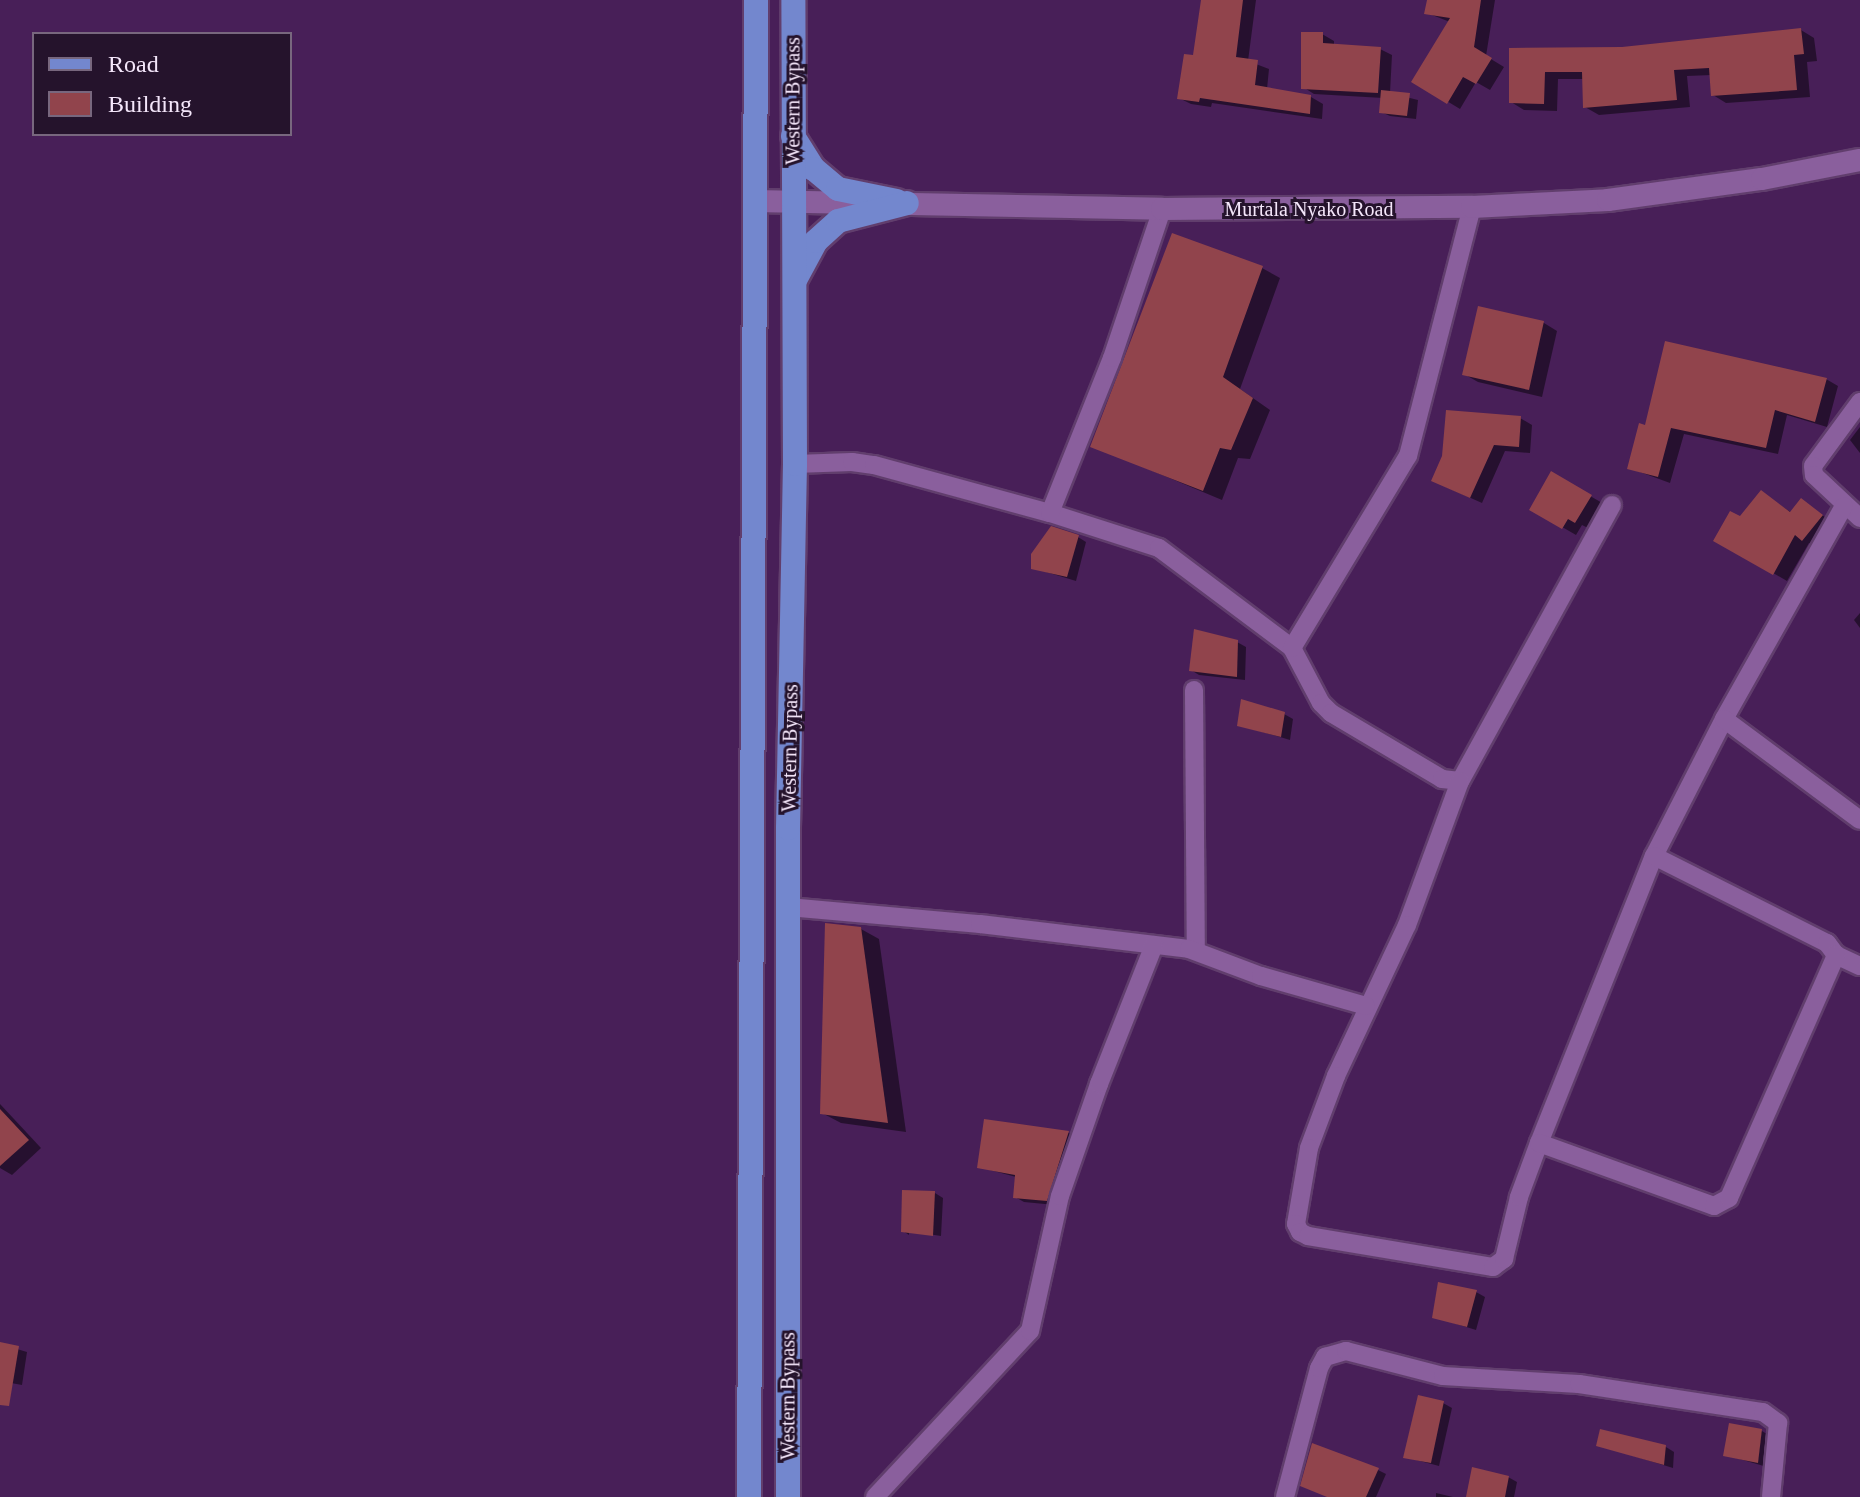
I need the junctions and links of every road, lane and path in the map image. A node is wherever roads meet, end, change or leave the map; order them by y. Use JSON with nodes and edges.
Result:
{"nodes":[{"id":1,"x":756,"y":0,"type":"edge"},
{"id":2,"x":793,"y":0,"type":"edge"},
{"id":3,"x":793,"y":136,"type":"junction"},
{"id":4,"x":1860,"y":160,"type":"edge"},
{"id":5,"x":793,"y":200,"type":"junction"},
{"id":6,"x":754,"y":201,"type":"junction"},
{"id":7,"x":907,"y":203,"type":"junction"},
{"id":8,"x":1472,"y":207,"type":"junction"},
{"id":9,"x":1162,"y":209,"type":"junction"},
{"id":10,"x":794,"y":283,"type":"junction"},
{"id":11,"x":1860,"y":402,"type":"edge"},
{"id":12,"x":795,"y":464,"type":"junction"},
{"id":13,"x":1612,"y":505,"type":"dead end"},
{"id":14,"x":1844,"y":506,"type":"junction"},
{"id":15,"x":1050,"y":513,"type":"junction"},
{"id":16,"x":1860,"y":518,"type":"edge"},
{"id":17,"x":1292,"y":648,"type":"junction"},
{"id":18,"x":1194,"y":690,"type":"dead end"},
{"id":19,"x":1724,"y":719,"type":"junction"},
{"id":20,"x":1460,"y":781,"type":"junction"},
{"id":21,"x":1860,"y":820,"type":"edge"},
{"id":22,"x":1654,"y":856,"type":"junction"},
{"id":23,"x":788,"y":907,"type":"junction"},
{"id":24,"x":1154,"y":945,"type":"junction"},
{"id":25,"x":1196,"y":951,"type":"junction"},
{"id":26,"x":1836,"y":955,"type":"junction"},
{"id":27,"x":1860,"y":966,"type":"edge"},
{"id":28,"x":1366,"y":1006,"type":"junction"},
{"id":29,"x":1539,"y":1143,"type":"junction"},
{"id":30,"x":749,"y":1497,"type":"edge"},
{"id":31,"x":788,"y":1497,"type":"edge"},
{"id":32,"x":875,"y":1497,"type":"edge"},
{"id":33,"x":1285,"y":1497,"type":"edge"},
{"id":34,"x":1771,"y":1497,"type":"edge"}],
"edges":[{"from":1,"to":6,"type":"main road","name":"Western Bypass"},
{"from":2,"to":3,"type":"main road","name":"Western Bypass"},
{"from":3,"to":5,"type":"main road","name":"Western Bypass"},
{"from":3,"to":7,"type":"main road"},
{"from":4,"to":8,"type":"street","name":"Murtala Nyako Road"},
{"from":5,"to":6,"type":"street","name":"Murtala Nyako Road"},
{"from":5,"to":7,"type":"street","name":"Murtala Nyako Road"},
{"from":5,"to":10,"type":"main road","name":"Western Bypass"},
{"from":6,"to":30,"type":"main road","name":"Western Bypass"},
{"from":7,"to":9,"type":"street","name":"Murtala Nyako Road"},
{"from":7,"to":10,"type":"main road"},
{"from":8,"to":9,"type":"street","name":"Murtala Nyako Road"},
{"from":8,"to":17,"type":"street"},
{"from":9,"to":15,"type":"street"},
{"from":10,"to":12,"type":"main road","name":"Western Bypass"},
{"from":11,"to":14,"type":"street"},
{"from":12,"to":15,"type":"street"},
{"from":12,"to":23,"type":"main road","name":"Western Bypass"},
{"from":13,"to":20,"type":"street"},
{"from":14,"to":16,"type":"street"},
{"from":14,"to":19,"type":"street"},
{"from":15,"to":17,"type":"street"},
{"from":17,"to":20,"type":"street"},
{"from":18,"to":25,"type":"street"},
{"from":19,"to":21,"type":"street"},
{"from":19,"to":22,"type":"street"},
{"from":20,"to":28,"type":"street"},
{"from":22,"to":26,"type":"street"},
{"from":22,"to":29,"type":"street"},
{"from":23,"to":24,"type":"street"},
{"from":23,"to":31,"type":"main road","name":"Western Bypass"},
{"from":24,"to":25,"type":"street"},
{"from":24,"to":32,"type":"street"},
{"from":25,"to":28,"type":"street"},
{"from":26,"to":27,"type":"street"},
{"from":26,"to":29,"type":"street"},
{"from":28,"to":29,"type":"street"},
{"from":33,"to":34,"type":"street"}]}
